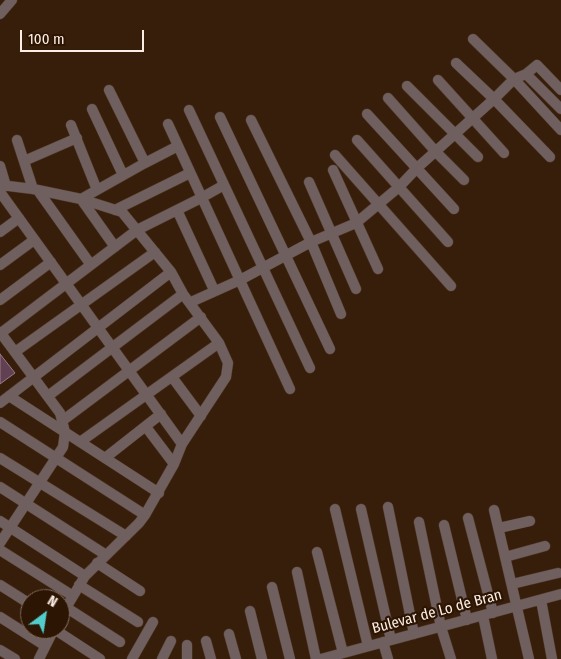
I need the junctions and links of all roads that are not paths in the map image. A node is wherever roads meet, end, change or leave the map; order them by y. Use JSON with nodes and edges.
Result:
{"nodes":[{"id":1,"x":9,"y":1,"type":"edge"},
{"id":2,"x":0,"y":14,"type":"edge"},
{"id":3,"x":473,"y":39,"type":"dead end"},
{"id":4,"x":456,"y":62,"type":"dead end"},
{"id":5,"x":526,"y":74,"type":"junction"},
{"id":6,"x":514,"y":79,"type":"junction"},
{"id":7,"x":438,"y":80,"type":"dead end"},
{"id":8,"x":407,"y":86,"type":"dead end"},
{"id":9,"x":109,"y":90,"type":"dead end"},
{"id":10,"x":561,"y":90,"type":"edge"},
{"id":11,"x":388,"y":98,"type":"dead end"},
{"id":12,"x":494,"y":99,"type":"junction"},
{"id":13,"x":92,"y":109,"type":"dead end"},
{"id":14,"x":561,"y":109,"type":"edge"},
{"id":15,"x":189,"y":110,"type":"dead end"},
{"id":16,"x":367,"y":114,"type":"dead end"},
{"id":17,"x":220,"y":117,"type":"dead end"},
{"id":18,"x":473,"y":118,"type":"junction"},
{"id":19,"x":251,"y":120,"type":"dead end"},
{"id":20,"x":168,"y":124,"type":"dead end"},
{"id":21,"x":71,"y":125,"type":"dead end"},
{"id":22,"x":561,"y":130,"type":"edge"},
{"id":23,"x":454,"y":135,"type":"junction"},
{"id":24,"x":76,"y":138,"type":"junction"},
{"id":25,"x":17,"y":140,"type":"dead end"},
{"id":26,"x":358,"y":140,"type":"dead end"},
{"id":27,"x":178,"y":146,"type":"junction"},
{"id":28,"x":436,"y":152,"type":"junction"},
{"id":29,"x":504,"y":153,"type":"dead end"},
{"id":30,"x":335,"y":155,"type":"dead end"},
{"id":31,"x":478,"y":157,"type":"dead end"},
{"id":32,"x":550,"y":158,"type":"dead end"},
{"id":33,"x":24,"y":161,"type":"junction"},
{"id":34,"x":145,"y":163,"type":"junction"},
{"id":35,"x":0,"y":166,"type":"edge"},
{"id":36,"x":417,"y":168,"type":"junction"},
{"id":37,"x":333,"y":170,"type":"dead end"},
{"id":38,"x":190,"y":173,"type":"junction"},
{"id":39,"x":123,"y":175,"type":"junction"},
{"id":40,"x":464,"y":180,"type":"dead end"},
{"id":41,"x":309,"y":182,"type":"dead end"},
{"id":42,"x":224,"y":185,"type":"junction"},
{"id":43,"x":399,"y":187,"type":"junction"},
{"id":44,"x":36,"y":190,"type":"junction"},
{"id":45,"x":97,"y":190,"type":"junction"},
{"id":46,"x":2,"y":191,"type":"edge"},
{"id":47,"x":201,"y":198,"type":"junction"},
{"id":48,"x":81,"y":199,"type":"junction"},
{"id":49,"x":379,"y":204,"type":"junction"},
{"id":50,"x":454,"y":209,"type":"dead end"},
{"id":51,"x":115,"y":210,"type":"junction"},
{"id":52,"x":177,"y":210,"type":"junction"},
{"id":53,"x":19,"y":218,"type":"junction"},
{"id":54,"x":356,"y":222,"type":"junction"},
{"id":55,"x":138,"y":230,"type":"junction"},
{"id":56,"x":0,"y":232,"type":"edge"},
{"id":57,"x":332,"y":233,"type":"junction"},
{"id":58,"x":34,"y":240,"type":"junction"},
{"id":59,"x":311,"y":242,"type":"junction"},
{"id":60,"x":448,"y":242,"type":"dead end"},
{"id":61,"x":115,"y":247,"type":"junction"},
{"id":62,"x":154,"y":252,"type":"junction"},
{"id":63,"x":286,"y":256,"type":"junction"},
{"id":64,"x":51,"y":262,"type":"junction"},
{"id":65,"x":0,"y":265,"type":"edge"},
{"id":66,"x":91,"y":265,"type":"junction"},
{"id":67,"x":263,"y":267,"type":"junction"},
{"id":68,"x":378,"y":269,"type":"dead end"},
{"id":69,"x":171,"y":272,"type":"junction"},
{"id":70,"x":240,"y":280,"type":"junction"},
{"id":71,"x":66,"y":284,"type":"junction"},
{"id":72,"x":451,"y":286,"type":"dead end"},
{"id":73,"x":214,"y":290,"type":"junction"},
{"id":74,"x":356,"y":290,"type":"dead end"},
{"id":75,"x":184,"y":294,"type":"junction"},
{"id":76,"x":0,"y":300,"type":"edge"},
{"id":77,"x":191,"y":302,"type":"junction"},
{"id":78,"x":81,"y":304,"type":"junction"},
{"id":79,"x":341,"y":314,"type":"dead end"},
{"id":80,"x":201,"y":317,"type":"junction"},
{"id":81,"x":98,"y":328,"type":"junction"},
{"id":82,"x":0,"y":332,"type":"edge"},
{"id":83,"x":220,"y":344,"type":"junction"},
{"id":84,"x":112,"y":347,"type":"junction"},
{"id":85,"x":330,"y":349,"type":"dead end"},
{"id":86,"x":15,"y":352,"type":"junction"},
{"id":87,"x":310,"y":368,"type":"dead end"},
{"id":88,"x":129,"y":370,"type":"junction"},
{"id":89,"x":33,"y":377,"type":"junction"},
{"id":90,"x":172,"y":378,"type":"junction"},
{"id":91,"x":290,"y":389,"type":"dead end"},
{"id":92,"x":147,"y":395,"type":"junction"},
{"id":93,"x":9,"y":396,"type":"junction"},
{"id":94,"x":48,"y":396,"type":"junction"},
{"id":95,"x":0,"y":403,"type":"edge"},
{"id":96,"x":161,"y":414,"type":"junction"},
{"id":97,"x":201,"y":416,"type":"junction"},
{"id":98,"x":62,"y":421,"type":"junction"},
{"id":99,"x":0,"y":422,"type":"edge"},
{"id":100,"x":146,"y":426,"type":"junction"},
{"id":101,"x":65,"y":432,"type":"junction"},
{"id":102,"x":80,"y":442,"type":"junction"},
{"id":103,"x":182,"y":444,"type":"junction"},
{"id":104,"x":0,"y":458,"type":"edge"},
{"id":105,"x":55,"y":458,"type":"junction"},
{"id":106,"x":105,"y":458,"type":"junction"},
{"id":107,"x":174,"y":464,"type":"junction"},
{"id":108,"x":40,"y":482,"type":"junction"},
{"id":109,"x":0,"y":487,"type":"edge"},
{"id":110,"x":158,"y":493,"type":"junction"},
{"id":111,"x":26,"y":503,"type":"junction"},
{"id":112,"x":388,"y":507,"type":"dead end"},
{"id":113,"x":335,"y":509,"type":"dead end"},
{"id":114,"x":361,"y":509,"type":"dead end"},
{"id":115,"x":494,"y":510,"type":"dead end"},
{"id":116,"x":145,"y":515,"type":"junction"},
{"id":117,"x":468,"y":518,"type":"dead end"},
{"id":118,"x":0,"y":521,"type":"edge"},
{"id":119,"x":530,"y":521,"type":"dead end"},
{"id":120,"x":419,"y":522,"type":"dead end"},
{"id":121,"x":444,"y":525,"type":"dead end"},
{"id":122,"x":10,"y":528,"type":"junction"},
{"id":123,"x":499,"y":528,"type":"junction"},
{"id":124,"x":126,"y":536,"type":"junction"},
{"id":125,"x":0,"y":542,"type":"edge"},
{"id":126,"x":545,"y":546,"type":"dead end"},
{"id":127,"x":0,"y":550,"type":"edge"},
{"id":128,"x":317,"y":552,"type":"dead end"},
{"id":129,"x":106,"y":555,"type":"junction"},
{"id":130,"x":505,"y":557,"type":"junction"},
{"id":131,"x":97,"y":563,"type":"junction"},
{"id":132,"x":297,"y":572,"type":"dead end"},
{"id":133,"x":558,"y":573,"type":"dead end"},
{"id":134,"x":85,"y":576,"type":"junction"},
{"id":135,"x":512,"y":584,"type":"junction"},
{"id":136,"x":0,"y":585,"type":"edge"},
{"id":137,"x":79,"y":586,"type":"junction"},
{"id":138,"x":272,"y":587,"type":"dead end"},
{"id":139,"x":140,"y":591,"type":"dead end"},
{"id":140,"x":561,"y":594,"type":"edge"},
{"id":141,"x":73,"y":596,"type":"junction"},
{"id":142,"x":20,"y":598,"type":"edge"},
{"id":143,"x":541,"y":600,"type":"junction"},
{"id":144,"x":70,"y":602,"type":"edge"},
{"id":145,"x":518,"y":606,"type":"junction"},
{"id":146,"x":70,"y":610,"type":"edge"},
{"id":147,"x":250,"y":611,"type":"dead end"},
{"id":148,"x":494,"y":613,"type":"junction"},
{"id":149,"x":483,"y":616,"type":"junction"},
{"id":150,"x":0,"y":617,"type":"edge"},
{"id":151,"x":467,"y":620,"type":"junction"},
{"id":152,"x":138,"y":622,"type":"dead end"},
{"id":153,"x":152,"y":622,"type":"dead end"},
{"id":154,"x":441,"y":627,"type":"junction"},
{"id":155,"x":229,"y":634,"type":"dead end"},
{"id":156,"x":414,"y":634,"type":"junction"},
{"id":157,"x":48,"y":639,"type":"edge"},
{"id":158,"x":69,"y":639,"type":"edge"},
{"id":159,"x":171,"y":641,"type":"dead end"},
{"id":160,"x":387,"y":641,"type":"junction"},
{"id":161,"x":120,"y":642,"type":"dead end"},
{"id":162,"x":206,"y":642,"type":"dead end"},
{"id":163,"x":187,"y":645,"type":"dead end"},
{"id":164,"x":44,"y":646,"type":"junction"},
{"id":165,"x":368,"y":646,"type":"junction"},
{"id":166,"x":0,"y":650,"type":"edge"},
{"id":167,"x":347,"y":655,"type":"edge"},
{"id":168,"x":15,"y":659,"type":"edge"},
{"id":169,"x":38,"y":659,"type":"edge"},
{"id":170,"x":100,"y":659,"type":"edge"},
{"id":171,"x":132,"y":659,"type":"edge"},
{"id":172,"x":162,"y":659,"type":"edge"},
{"id":173,"x":186,"y":659,"type":"edge"},
{"id":174,"x":210,"y":659,"type":"edge"},
{"id":175,"x":236,"y":659,"type":"edge"},
{"id":176,"x":262,"y":659,"type":"edge"},
{"id":177,"x":290,"y":659,"type":"edge"},
{"id":178,"x":316,"y":659,"type":"edge"},
{"id":179,"x":322,"y":659,"type":"edge"},
{"id":180,"x":388,"y":659,"type":"edge"},
{"id":181,"x":450,"y":659,"type":"edge"},
{"id":182,"x":492,"y":659,"type":"edge"},
{"id":183,"x":529,"y":659,"type":"edge"},
{"id":184,"x":552,"y":659,"type":"edge"}],
"edges":[{"from":1,"to":2,"type":"street"},
{"from":3,"to":6,"type":"street"},
{"from":4,"to":12,"type":"street"},
{"from":5,"to":6,"type":"street"},
{"from":5,"to":10,"type":"street"},
{"from":5,"to":14,"type":"street"},
{"from":6,"to":12,"type":"street"},
{"from":6,"to":22,"type":"street"},
{"from":7,"to":18,"type":"street"},
{"from":8,"to":23,"type":"street"},
{"from":9,"to":34,"type":"street"},
{"from":11,"to":28,"type":"street"},
{"from":12,"to":18,"type":"street"},
{"from":12,"to":32,"type":"street"},
{"from":13,"to":39,"type":"street"},
{"from":15,"to":42,"type":"street"},
{"from":16,"to":36,"type":"street"},
{"from":17,"to":63,"type":"street"},
{"from":18,"to":23,"type":"street"},
{"from":18,"to":29,"type":"street"},
{"from":19,"to":59,"type":"street"},
{"from":20,"to":27,"type":"street"},
{"from":21,"to":24,"type":"street"},
{"from":23,"to":28,"type":"street"},
{"from":23,"to":31,"type":"street"},
{"from":24,"to":33,"type":"street"},
{"from":24,"to":45,"type":"street"},
{"from":25,"to":33,"type":"street"},
{"from":26,"to":43,"type":"street"},
{"from":27,"to":34,"type":"street"},
{"from":27,"to":38,"type":"street"},
{"from":28,"to":36,"type":"street"},
{"from":28,"to":40,"type":"street"},
{"from":30,"to":49,"type":"street"},
{"from":33,"to":44,"type":"street"},
{"from":34,"to":39,"type":"street"},
{"from":35,"to":46,"type":"street"},
{"from":36,"to":43,"type":"street"},
{"from":36,"to":50,"type":"street"},
{"from":37,"to":54,"type":"street"},
{"from":38,"to":47,"type":"street"},
{"from":38,"to":51,"type":"street"},
{"from":39,"to":45,"type":"street"},
{"from":41,"to":57,"type":"street"},
{"from":42,"to":47,"type":"street"},
{"from":42,"to":67,"type":"street"},
{"from":43,"to":49,"type":"street"},
{"from":43,"to":60,"type":"street"},
{"from":44,"to":46,"type":"street"},
{"from":44,"to":48,"type":"street"},
{"from":44,"to":66,"type":"street"},
{"from":45,"to":48,"type":"street"},
{"from":46,"to":53,"type":"street"},
{"from":47,"to":52,"type":"street"},
{"from":47,"to":70,"type":"street"},
{"from":48,"to":51,"type":"street"},
{"from":48,"to":61,"type":"street"},
{"from":49,"to":54,"type":"street"},
{"from":49,"to":72,"type":"street"},
{"from":51,"to":55,"type":"street"},
{"from":52,"to":55,"type":"street"},
{"from":52,"to":73,"type":"street"},
{"from":53,"to":56,"type":"street"},
{"from":53,"to":58,"type":"street"},
{"from":54,"to":57,"type":"street"},
{"from":54,"to":68,"type":"street"},
{"from":55,"to":61,"type":"street"},
{"from":55,"to":62,"type":"street"},
{"from":57,"to":59,"type":"street"},
{"from":57,"to":74,"type":"street"},
{"from":58,"to":64,"type":"street"},
{"from":58,"to":65,"type":"street"},
{"from":59,"to":63,"type":"street"},
{"from":59,"to":79,"type":"street"},
{"from":61,"to":66,"type":"street"},
{"from":62,"to":69,"type":"street"},
{"from":62,"to":78,"type":"street"},
{"from":63,"to":67,"type":"street"},
{"from":63,"to":85,"type":"street"},
{"from":64,"to":71,"type":"street"},
{"from":64,"to":76,"type":"street"},
{"from":66,"to":71,"type":"street"},
{"from":67,"to":70,"type":"street"},
{"from":67,"to":87,"type":"street"},
{"from":69,"to":75,"type":"street"},
{"from":69,"to":81,"type":"street"},
{"from":70,"to":73,"type":"street"},
{"from":70,"to":91,"type":"street"},
{"from":71,"to":78,"type":"street"},
{"from":71,"to":82,"type":"street"},
{"from":73,"to":77,"type":"street"},
{"from":75,"to":77,"type":"street"},
{"from":75,"to":84,"type":"street"},
{"from":77,"to":80,"type":"street"},
{"from":78,"to":81,"type":"street"},
{"from":78,"to":86,"type":"street"},
{"from":80,"to":83,"type":"street"},
{"from":80,"to":88,"type":"street"},
{"from":81,"to":84,"type":"street"},
{"from":81,"to":89,"type":"street"},
{"from":82,"to":86,"type":"street"},
{"from":83,"to":90,"type":"street"},
{"from":83,"to":97,"type":"street"},
{"from":84,"to":88,"type":"street"},
{"from":84,"to":94,"type":"street"},
{"from":86,"to":89,"type":"street"},
{"from":88,"to":92,"type":"street"},
{"from":88,"to":98,"type":"street"},
{"from":89,"to":93,"type":"street"},
{"from":89,"to":94,"type":"street"},
{"from":90,"to":92,"type":"street"},
{"from":90,"to":97,"type":"street"},
{"from":92,"to":96,"type":"street"},
{"from":92,"to":102,"type":"street"},
{"from":93,"to":95,"type":"street"},
{"from":93,"to":101,"type":"street"},
{"from":94,"to":98,"type":"street"},
{"from":96,"to":100,"type":"street"},
{"from":96,"to":103,"type":"street"},
{"from":97,"to":103,"type":"street"},
{"from":98,"to":101,"type":"street"},
{"from":99,"to":105,"type":"street"},
{"from":100,"to":106,"type":"street"},
{"from":100,"to":107,"type":"street"},
{"from":101,"to":102,"type":"street"},
{"from":101,"to":105,"type":"street"},
{"from":102,"to":106,"type":"street"},
{"from":103,"to":107,"type":"street"},
{"from":104,"to":108,"type":"street"},
{"from":105,"to":108,"type":"street"},
{"from":105,"to":116,"type":"street"},
{"from":106,"to":110,"type":"street"},
{"from":107,"to":110,"type":"street"},
{"from":108,"to":111,"type":"street"},
{"from":108,"to":124,"type":"street"},
{"from":109,"to":111,"type":"street"},
{"from":110,"to":116,"type":"street"},
{"from":111,"to":122,"type":"street"},
{"from":111,"to":129,"type":"street"},
{"from":112,"to":156,"type":"street"},
{"from":113,"to":165,"type":"street"},
{"from":114,"to":160,"type":"street"},
{"from":115,"to":123,"type":"street"},
{"from":116,"to":124,"type":"street"},
{"from":117,"to":148,"type":"street"},
{"from":118,"to":122,"type":"street"},
{"from":119,"to":123,"type":"street"},
{"from":120,"to":154,"type":"street"},
{"from":121,"to":151,"type":"street"},
{"from":122,"to":125,"type":"street"},
{"from":122,"to":134,"type":"street"},
{"from":123,"to":130,"type":"street"},
{"from":124,"to":129,"type":"street"},
{"from":126,"to":130,"type":"street"},
{"from":127,"to":141,"type":"street"},
{"from":128,"to":167,"type":"street"},
{"from":129,"to":131,"type":"street"},
{"from":130,"to":135,"type":"street"},
{"from":131,"to":134,"type":"street"},
{"from":131,"to":139,"type":"street"},
{"from":132,"to":178,"type":"street"},
{"from":133,"to":135,"type":"street"},
{"from":134,"to":137,"type":"street"},
{"from":135,"to":145,"type":"street"},
{"from":136,"to":142,"type":"street"},
{"from":137,"to":141,"type":"street"},
{"from":137,"to":152,"type":"street"},
{"from":138,"to":177,"type":"street"},
{"from":140,"to":143,"type":"street","name":"Bulevar de Lo de Bran"},
{"from":141,"to":144,"type":"street"},
{"from":143,"to":145,"type":"street","name":"Bulevar de Lo de Bran"},
{"from":143,"to":184,"type":"street"},
{"from":145,"to":148,"type":"street","name":"Bulevar de Lo de Bran"},
{"from":145,"to":183,"type":"street"},
{"from":146,"to":161,"type":"street"},
{"from":147,"to":176,"type":"street"},
{"from":148,"to":149,"type":"street","name":"Bulevar de Lo de Bran"},
{"from":149,"to":151,"type":"street","name":"Bulevar de Lo de Bran"},
{"from":149,"to":182,"type":"street"},
{"from":150,"to":164,"type":"street"},
{"from":151,"to":154,"type":"street","name":"Bulevar de Lo de Bran"},
{"from":153,"to":171,"type":"street"},
{"from":154,"to":156,"type":"street","name":"Bulevar de Lo de Bran"},
{"from":154,"to":181,"type":"street"},
{"from":155,"to":175,"type":"street"},
{"from":156,"to":160,"type":"street","name":"Bulevar de Lo de Bran"},
{"from":157,"to":164,"type":"street"},
{"from":158,"to":170,"type":"street"},
{"from":159,"to":172,"type":"street"},
{"from":160,"to":165,"type":"street","name":"Bulevar de Lo de Bran"},
{"from":160,"to":180,"type":"street"},
{"from":162,"to":174,"type":"street"},
{"from":163,"to":173,"type":"street"},
{"from":164,"to":169,"type":"street"},
{"from":165,"to":167,"type":"street","name":"Bulevar de Lo de Bran"},
{"from":166,"to":168,"type":"street"},
{"from":167,"to":179,"type":"street","name":"Bulevar de Lo de Bran"}]}
